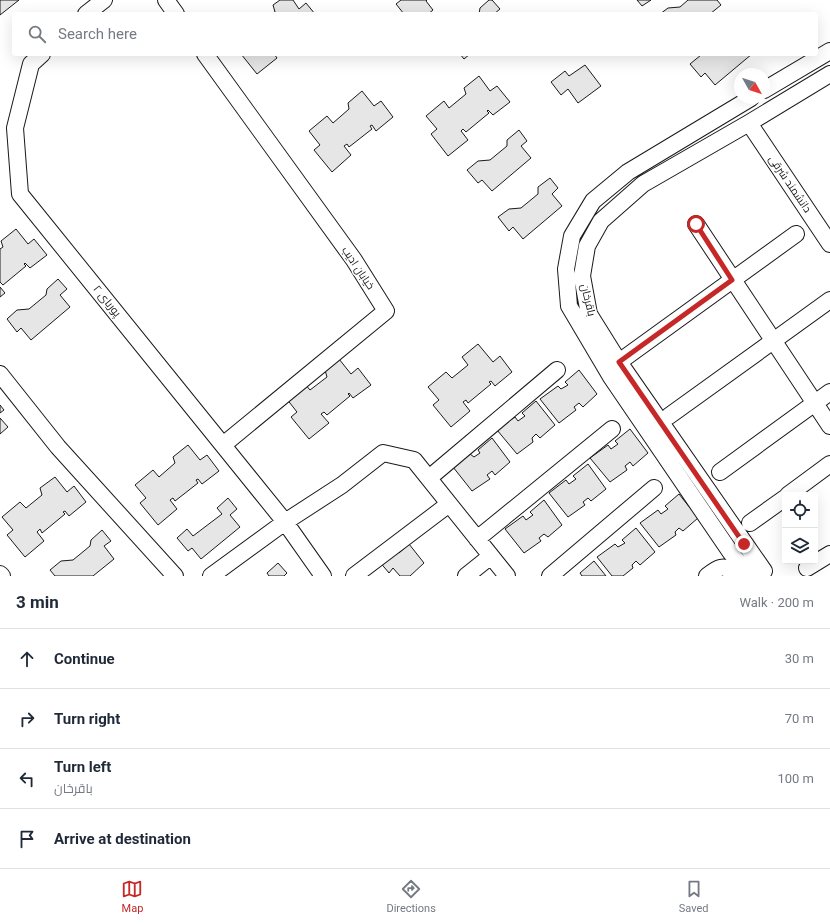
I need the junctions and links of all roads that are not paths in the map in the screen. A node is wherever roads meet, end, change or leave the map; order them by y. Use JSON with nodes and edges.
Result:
{"nodes":[{"id":1,"x":104,"y":0,"type":"edge"},
{"id":2,"x":166,"y":0,"type":"edge"},
{"id":3,"x":89,"y":12,"type":"edge"},
{"id":4,"x":175,"y":12,"type":"edge"},
{"id":5,"x":830,"y":51,"type":"edge"},
{"id":6,"x":40,"y":56,"type":"edge"},
{"id":7,"x":206,"y":56,"type":"edge"},
{"id":8,"x":830,"y":74,"type":"edge"},
{"id":9,"x":770,"y":86,"type":"edge"},
{"id":10,"x":741,"y":104,"type":"edge"},
{"id":11,"x":750,"y":123,"type":"junction"},
{"id":12,"x":696,"y":224,"type":"dead end"},
{"id":13,"x":796,"y":234,"type":"dead end"},
{"id":14,"x":830,"y":244,"type":"edge"},
{"id":15,"x":732,"y":280,"type":"junction"},
{"id":16,"x":830,"y":300,"type":"edge"},
{"id":17,"x":774,"y":340,"type":"junction"},
{"id":18,"x":619,"y":362,"type":"junction"},
{"id":19,"x":557,"y":370,"type":"dead end"},
{"id":20,"x":0,"y":374,"type":"edge"},
{"id":21,"x":830,"y":392,"type":"edge"},
{"id":22,"x":815,"y":403,"type":"junction"},
{"id":23,"x":669,"y":416,"type":"dead end"},
{"id":24,"x":830,"y":426,"type":"edge"},
{"id":25,"x":612,"y":429,"type":"dead end"},
{"id":26,"x":223,"y":444,"type":"junction"},
{"id":27,"x":830,"y":464,"type":"edge"},
{"id":28,"x":720,"y":472,"type":"dead end"},
{"id":29,"x":429,"y":478,"type":"junction"},
{"id":30,"x":654,"y":488,"type":"dead end"},
{"id":31,"x":792,"y":492,"type":"edge"},
{"id":32,"x":782,"y":500,"type":"edge"},
{"id":33,"x":449,"y":504,"type":"junction"},
{"id":34,"x":286,"y":522,"type":"junction"},
{"id":35,"x":750,"y":523,"type":"dead end"},
{"id":36,"x":477,"y":539,"type":"junction"},
{"id":37,"x":830,"y":554,"type":"edge"},
{"id":38,"x":491,"y":556,"type":"junction"},
{"id":39,"x":807,"y":568,"type":"dead end"},
{"id":40,"x":174,"y":576,"type":"edge"},
{"id":41,"x":211,"y":576,"type":"edge"},
{"id":42,"x":323,"y":576,"type":"edge"},
{"id":43,"x":354,"y":576,"type":"edge"},
{"id":44,"x":466,"y":576,"type":"edge"},
{"id":45,"x":507,"y":576,"type":"edge"},
{"id":46,"x":550,"y":576,"type":"edge"},
{"id":47,"x":707,"y":576,"type":"edge"},
{"id":48,"x":733,"y":576,"type":"edge"},
{"id":49,"x":750,"y":576,"type":"edge"},
{"id":50,"x":757,"y":576,"type":"edge"}],
"edges":[{"from":1,"to":3,"type":"street"},
{"from":2,"to":4,"type":"street"},
{"from":5,"to":9,"type":"street"},
{"from":6,"to":26,"type":"street","name":"پوریای ۲"},
{"from":7,"to":26,"type":"street","name":"خیابان ادیب"},
{"from":8,"to":11,"type":"street","name":"باقرخان"},
{"from":10,"to":49,"type":"street","name":"باقرخان"},
{"from":11,"to":14,"type":"street","name":"دانشمند شرقی"},
{"from":11,"to":18,"type":"street","name":"باقرخان"},
{"from":12,"to":15,"type":"street"},
{"from":13,"to":15,"type":"street"},
{"from":15,"to":17,"type":"street"},
{"from":15,"to":18,"type":"street"},
{"from":16,"to":17,"type":"street"},
{"from":17,"to":22,"type":"street"},
{"from":17,"to":23,"type":"street"},
{"from":18,"to":50,"type":"street","name":"باقرخان"},
{"from":19,"to":29,"type":"street"},
{"from":20,"to":40,"type":"street"},
{"from":21,"to":22,"type":"street"},
{"from":22,"to":24,"type":"street"},
{"from":22,"to":28,"type":"street"},
{"from":25,"to":36,"type":"street"},
{"from":26,"to":34,"type":"street","name":"پوریای ۲"},
{"from":27,"to":31,"type":"street"},
{"from":29,"to":33,"type":"street"},
{"from":29,"to":34,"type":"street"},
{"from":30,"to":46,"type":"street"},
{"from":32,"to":35,"type":"street"},
{"from":33,"to":36,"type":"street"},
{"from":33,"to":43,"type":"street"},
{"from":34,"to":41,"type":"street"},
{"from":34,"to":42,"type":"street","name":"پوریای ۲"},
{"from":36,"to":38,"type":"street"},
{"from":37,"to":39,"type":"street"},
{"from":38,"to":44,"type":"street"},
{"from":38,"to":45,"type":"street"},
{"from":47,"to":48,"type":"street"}]}
